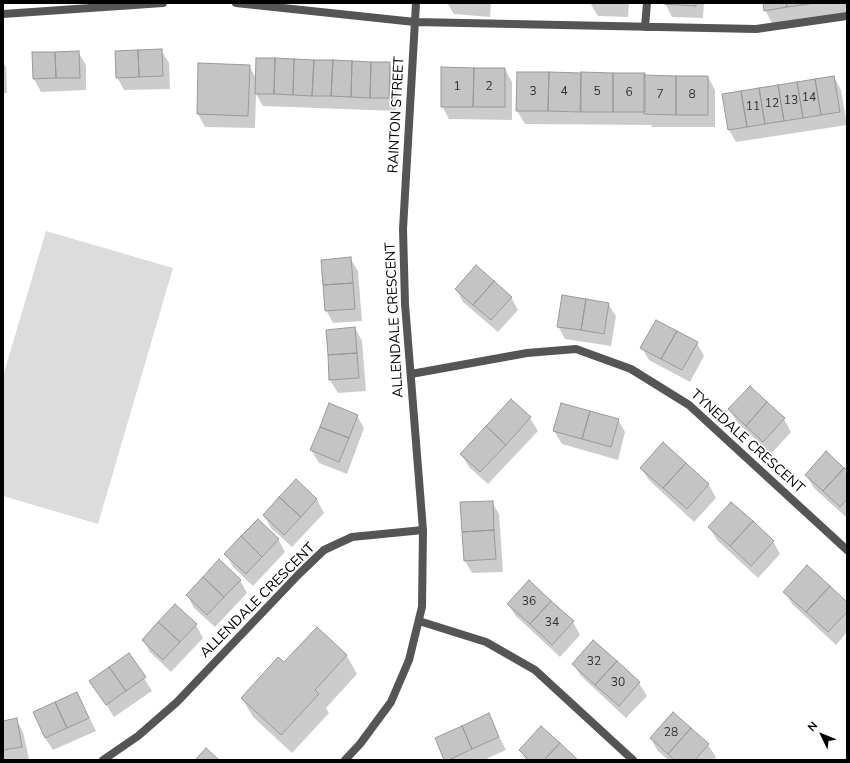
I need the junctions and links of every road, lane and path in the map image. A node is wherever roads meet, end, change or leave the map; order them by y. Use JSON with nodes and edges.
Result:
{"nodes":[{"id":1,"x":163,"y":3,"type":"edge"},
{"id":2,"x":236,"y":3,"type":"edge"},
{"id":3,"x":416,"y":3,"type":"edge"},
{"id":4,"x":647,"y":3,"type":"edge"},
{"id":5,"x":60,"y":7,"type":"edge"},
{"id":6,"x":3,"y":14,"type":"edge"},
{"id":7,"x":847,"y":16,"type":"edge"},
{"id":8,"x":415,"y":22,"type":"junction"},
{"id":9,"x":645,"y":27,"type":"junction"},
{"id":10,"x":404,"y":229,"type":"joint"},
{"id":11,"x":411,"y":374,"type":"junction"},
{"id":12,"x":423,"y":530,"type":"junction"},
{"id":13,"x":847,"y":550,"type":"edge"},
{"id":14,"x":419,"y":622,"type":"junction"},
{"id":15,"x":103,"y":760,"type":"edge"},
{"id":16,"x":346,"y":760,"type":"edge"},
{"id":17,"x":633,"y":760,"type":"edge"}],
"edges":[{"from":1,"to":5,"type":"street"},
{"from":2,"to":8,"type":"street"},
{"from":3,"to":8,"type":"street","name":"RAINTON STREET"},
{"from":4,"to":9,"type":"street"},
{"from":5,"to":6,"type":"street"},
{"from":7,"to":9,"type":"street"},
{"from":8,"to":9,"type":"street"},
{"from":8,"to":10,"type":"street","name":"RAINTON STREET"},
{"from":10,"to":11,"type":"street","name":"ALLENDALE CRESCENT"},
{"from":11,"to":12,"type":"street","name":"ALLENDALE CRESCENT"},
{"from":11,"to":13,"type":"street","name":"TYNEDALE CRESCENT"},
{"from":12,"to":14,"type":"street"},
{"from":12,"to":15,"type":"street","name":"ALLENDALE CRESCENT"},
{"from":14,"to":16,"type":"street"},
{"from":14,"to":17,"type":"street"}]}
